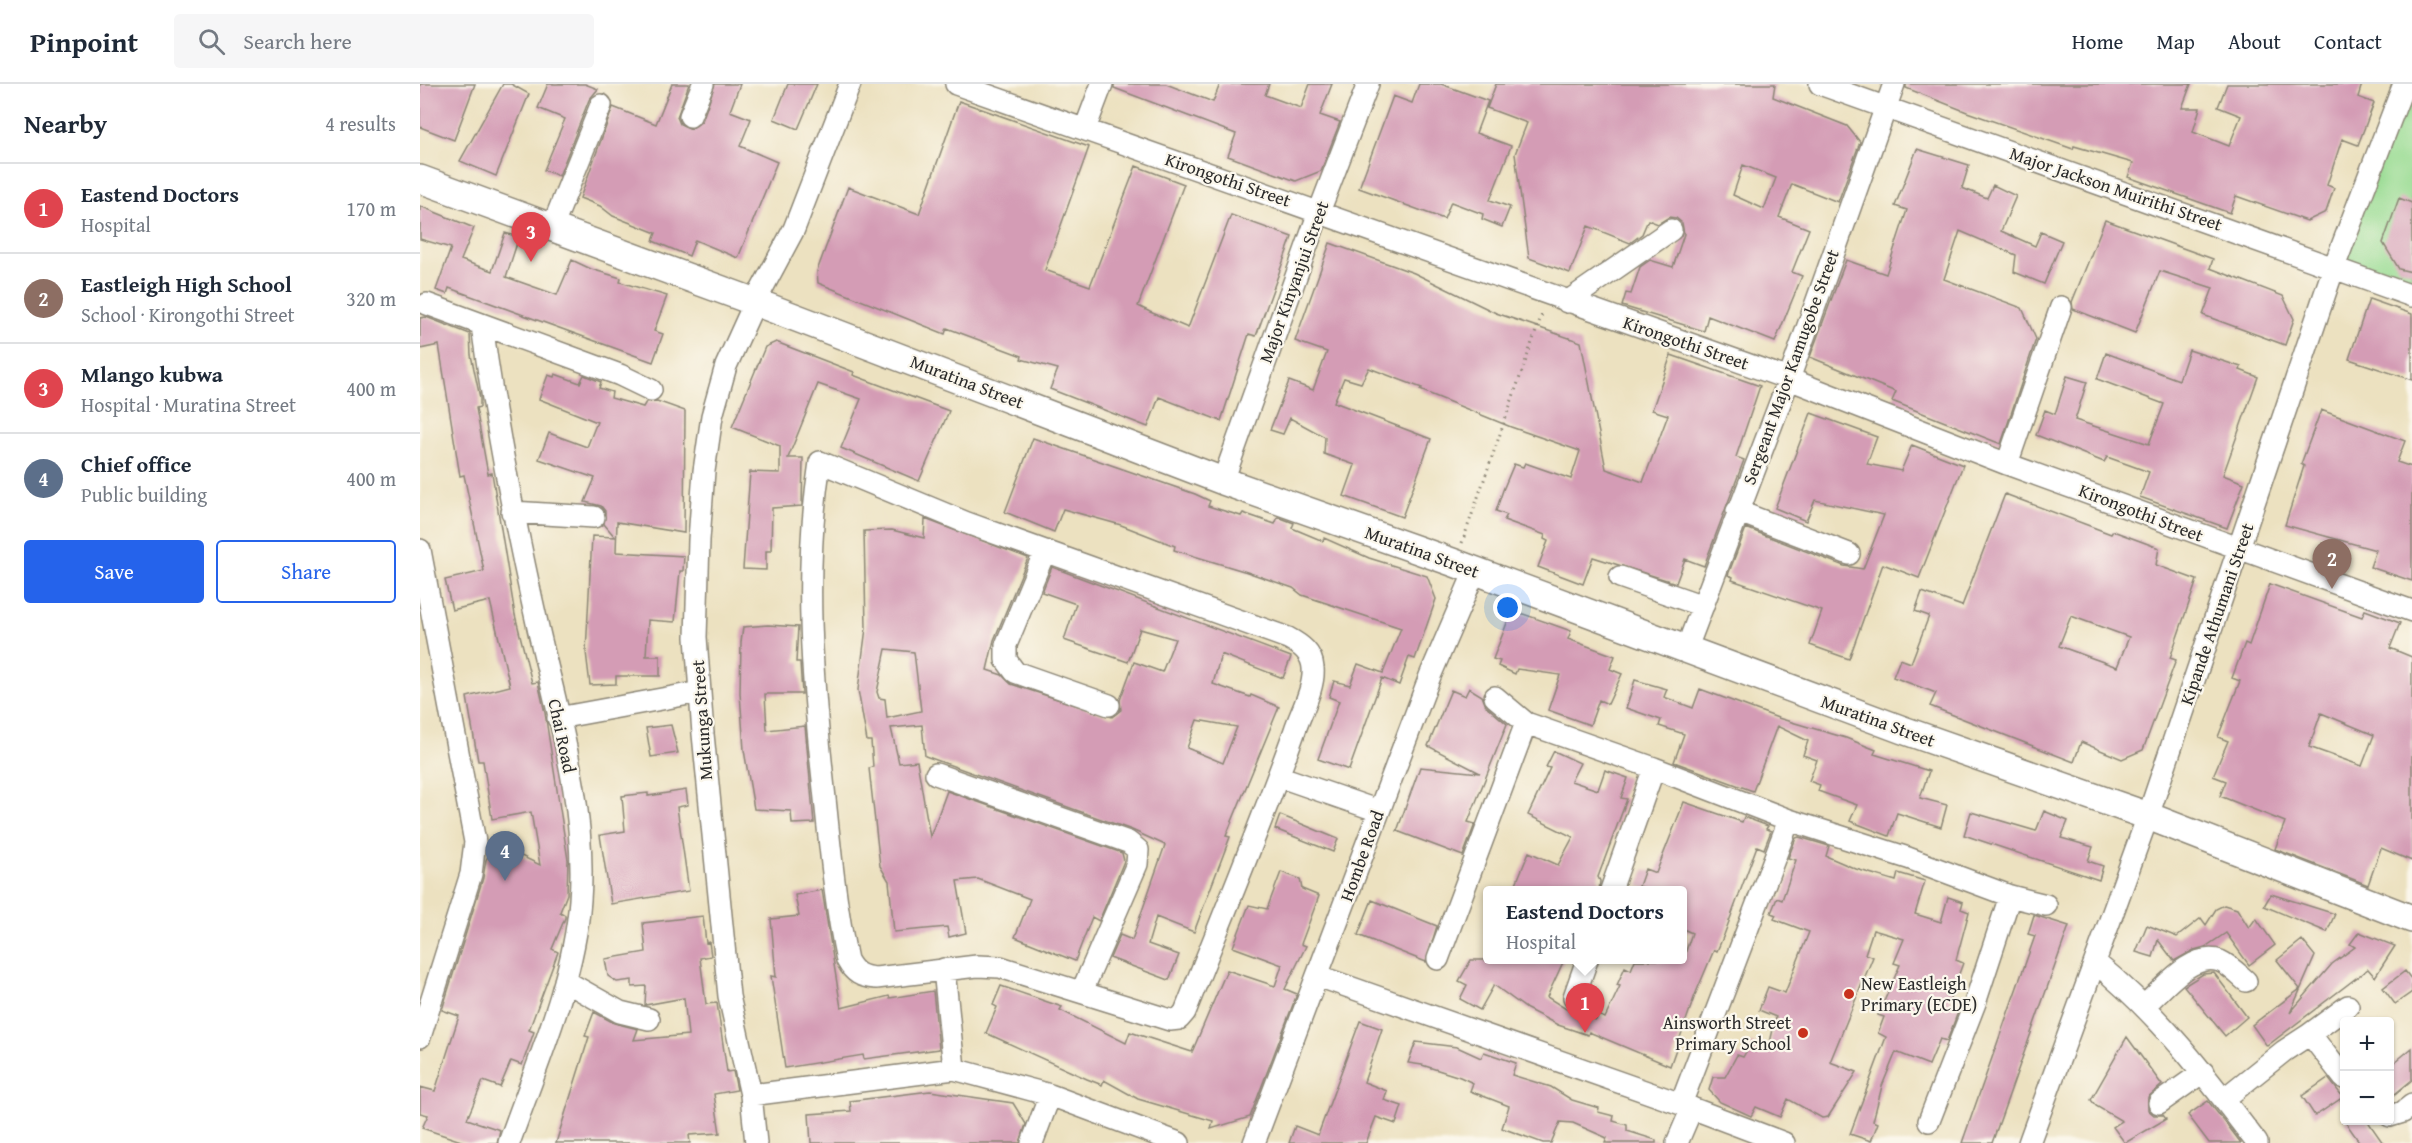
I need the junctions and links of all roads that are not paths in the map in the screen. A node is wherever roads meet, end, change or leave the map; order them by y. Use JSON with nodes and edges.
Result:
{"nodes":[{"id":1,"x":703,"y":84,"type":"edge"},
{"id":2,"x":850,"y":84,"type":"edge"},
{"id":3,"x":956,"y":84,"type":"edge"},
{"id":4,"x":1102,"y":84,"type":"edge"},
{"id":5,"x":1368,"y":84,"type":"edge"},
{"id":6,"x":1820,"y":84,"type":"edge"},
{"id":7,"x":1894,"y":84,"type":"edge"},
{"id":8,"x":2404,"y":84,"type":"edge"},
{"id":9,"x":1862,"y":92,"type":"edge"},
{"id":10,"x":602,"y":105,"type":"dead end"},
{"id":11,"x":1885,"y":108,"type":"junction"},
{"id":12,"x":690,"y":116,"type":"dead end"},
{"id":13,"x":1085,"y":129,"type":"junction"},
{"id":14,"x":424,"y":182,"type":"edge"},
{"id":15,"x":1319,"y":212,"type":"junction"},
{"id":16,"x":552,"y":228,"type":"junction"},
{"id":17,"x":1671,"y":230,"type":"dead end"},
{"id":18,"x":2334,"y":267,"type":"junction"},
{"id":19,"x":2412,"y":296,"type":"edge"},
{"id":20,"x":1558,"y":299,"type":"junction"},
{"id":21,"x":754,"y":302,"type":"junction"},
{"id":22,"x":427,"y":304,"type":"dead end"},
{"id":23,"x":2061,"y":307,"type":"dead end"},
{"id":24,"x":482,"y":325,"type":"junction"},
{"id":25,"x":1789,"y":379,"type":"junction"},
{"id":26,"x":651,"y":390,"type":"dead end"},
{"id":27,"x":2007,"y":464,"type":"junction"},
{"id":28,"x":1223,"y":481,"type":"junction"},
{"id":29,"x":512,"y":512,"type":"junction"},
{"id":30,"x":1737,"y":512,"type":"junction"},
{"id":31,"x":594,"y":518,"type":"dead end"},
{"id":32,"x":420,"y":550,"type":"edge"},
{"id":33,"x":1045,"y":550,"type":"junction"},
{"id":34,"x":2240,"y":550,"type":"junction"},
{"id":35,"x":1849,"y":554,"type":"dead end"},
{"id":36,"x":1463,"y":567,"type":"junction"},
{"id":37,"x":1620,"y":578,"type":"dead end"},
{"id":38,"x":1703,"y":606,"type":"junction"},
{"id":39,"x":2412,"y":611,"type":"edge"},
{"id":40,"x":1686,"y":650,"type":"junction"},
{"id":41,"x":700,"y":692,"type":"junction"},
{"id":42,"x":1495,"y":697,"type":"dead end"},
{"id":43,"x":1109,"y":705,"type":"dead end"},
{"id":44,"x":558,"y":718,"type":"junction"},
{"id":45,"x":1526,"y":723,"type":"junction"},
{"id":46,"x":1654,"y":768,"type":"junction"},
{"id":47,"x":936,"y":774,"type":"dead end"},
{"id":48,"x":1278,"y":776,"type":"junction"},
{"id":49,"x":1379,"y":811,"type":"junction"},
{"id":50,"x":2148,"y":816,"type":"junction"},
{"id":51,"x":1789,"y":820,"type":"junction"},
{"id":52,"x":1613,"y":886,"type":"edge"},
{"id":53,"x":2010,"y":896,"type":"junction"},
{"id":54,"x":2046,"y":904,"type":"dead end"},
{"id":55,"x":2412,"y":919,"type":"edge"},
{"id":56,"x":1438,"y":959,"type":"dead end"},
{"id":57,"x":2096,"y":963,"type":"junction"},
{"id":58,"x":1586,"y":964,"type":"edge"},
{"id":59,"x":944,"y":969,"type":"junction"},
{"id":60,"x":1318,"y":976,"type":"junction"},
{"id":61,"x":565,"y":981,"type":"junction"},
{"id":62,"x":2246,"y":981,"type":"dead end"},
{"id":63,"x":1082,"y":991,"type":"junction"},
{"id":64,"x":1574,"y":997,"type":"dead end"},
{"id":65,"x":2145,"y":1005,"type":"junction"},
{"id":66,"x":2348,"y":1006,"type":"dead end"},
{"id":67,"x":649,"y":1019,"type":"dead end"},
{"id":68,"x":2310,"y":1034,"type":"junction"},
{"id":69,"x":420,"y":1037,"type":"edge"},
{"id":70,"x":954,"y":1070,"type":"junction"},
{"id":71,"x":2203,"y":1072,"type":"junction"},
{"id":72,"x":2340,"y":1073,"type":"edge"},
{"id":73,"x":751,"y":1095,"type":"junction"},
{"id":74,"x":1050,"y":1095,"type":"junction"},
{"id":75,"x":2224,"y":1099,"type":"junction"},
{"id":76,"x":2159,"y":1103,"type":"dead end"},
{"id":77,"x":2412,"y":1105,"type":"edge"},
{"id":78,"x":1687,"y":1106,"type":"junction"},
{"id":79,"x":2394,"y":1115,"type":"edge"},
{"id":80,"x":1929,"y":1121,"type":"dead end"},
{"id":81,"x":510,"y":1143,"type":"edge"},
{"id":82,"x":756,"y":1143,"type":"edge"},
{"id":83,"x":1032,"y":1143,"type":"edge"},
{"id":84,"x":1179,"y":1143,"type":"edge"},
{"id":85,"x":1254,"y":1143,"type":"edge"},
{"id":86,"x":1677,"y":1143,"type":"edge"},
{"id":87,"x":1784,"y":1143,"type":"edge"},
{"id":88,"x":2029,"y":1143,"type":"edge"},
{"id":89,"x":2257,"y":1143,"type":"edge"}],
"edges":[{"from":1,"to":12,"type":"street"},
{"from":2,"to":21,"type":"street","name":"Mukunga Street"},
{"from":3,"to":13,"type":"street","name":"Kirongothi Street"},
{"from":4,"to":13,"type":"street"},
{"from":5,"to":15,"type":"street","name":"Major Kinyanjui Street"},
{"from":6,"to":9,"type":"street","name":"Major Jackson Muirithi Street"},
{"from":7,"to":11,"type":"street","name":"Sergeant Major Kamugobe Street"},
{"from":8,"to":18,"type":"street","name":"Kipande Athumani Street"},
{"from":9,"to":11,"type":"street","name":"Major Jackson Muirithi Street"},
{"from":10,"to":16,"type":"street"},
{"from":11,"to":18,"type":"street","name":"Major Jackson Muirithi Street"},
{"from":11,"to":25,"type":"street","name":"Sergeant Major Kamugobe Street"},
{"from":13,"to":15,"type":"street","name":"Kirongothi Street"},
{"from":14,"to":16,"type":"main road","name":"Muratina Street"},
{"from":15,"to":20,"type":"street","name":"Kirongothi Street"},
{"from":15,"to":28,"type":"street","name":"Major Kinyanjui Street"},
{"from":16,"to":21,"type":"main road","name":"Muratina Street"},
{"from":17,"to":20,"type":"street"},
{"from":18,"to":19,"type":"street","name":"Major Jackson Muirithi Street"},
{"from":18,"to":34,"type":"street","name":"Kipande Athumani Street"},
{"from":20,"to":25,"type":"street","name":"Kirongothi Street"},
{"from":21,"to":28,"type":"main road","name":"Muratina Street"},
{"from":21,"to":41,"type":"street","name":"Mukunga Street"},
{"from":22,"to":24,"type":"street"},
{"from":23,"to":27,"type":"street"},
{"from":24,"to":26,"type":"street"},
{"from":24,"to":29,"type":"street","name":"Chai Road"},
{"from":25,"to":27,"type":"street","name":"Kirongothi Street"},
{"from":25,"to":30,"type":"street","name":"Sergeant Major Kamugobe Street"},
{"from":27,"to":34,"type":"street","name":"Kirongothi Street"},
{"from":28,"to":36,"type":"main road","name":"Muratina Street"},
{"from":29,"to":31,"type":"street"},
{"from":29,"to":44,"type":"street","name":"Chai Road"},
{"from":30,"to":35,"type":"street"},
{"from":30,"to":38,"type":"street","name":"Sergeant Major Kamugobe Street"},
{"from":32,"to":69,"type":"street"},
{"from":33,"to":43,"type":"street"},
{"from":33,"to":48,"type":"street"},
{"from":33,"to":59,"type":"street"},
{"from":34,"to":39,"type":"street","name":"Kirongothi Street"},
{"from":34,"to":50,"type":"street","name":"Kipande Athumani Street"},
{"from":36,"to":40,"type":"main road","name":"Muratina Street"},
{"from":36,"to":49,"type":"street","name":"Hombe Road"},
{"from":37,"to":38,"type":"street"},
{"from":38,"to":40,"type":"street","name":"Sergeant Major Kamugobe Street"},
{"from":40,"to":50,"type":"main road","name":"Muratina Street"},
{"from":41,"to":44,"type":"street"},
{"from":41,"to":73,"type":"street","name":"Mukunga Street"},
{"from":42,"to":45,"type":"street"},
{"from":44,"to":61,"type":"street","name":"Chai Road"},
{"from":45,"to":46,"type":"street"},
{"from":45,"to":56,"type":"street"},
{"from":46,"to":51,"type":"street"},
{"from":46,"to":52,"type":"street"},
{"from":47,"to":63,"type":"street"},
{"from":48,"to":49,"type":"street"},
{"from":48,"to":63,"type":"street"},
{"from":49,"to":60,"type":"street","name":"Hombe Road"},
{"from":50,"to":55,"type":"main road","name":"Muratina Street"},
{"from":50,"to":57,"type":"street","name":"Kipande Athumani Street"},
{"from":51,"to":53,"type":"street"},
{"from":51,"to":78,"type":"street"},
{"from":53,"to":54,"type":"street"},
{"from":53,"to":80,"type":"street"},
{"from":57,"to":65,"type":"street"},
{"from":57,"to":88,"type":"street","name":"Kipande Athumani Street"},
{"from":58,"to":64,"type":"street"},
{"from":59,"to":63,"type":"street"},
{"from":59,"to":70,"type":"street"},
{"from":60,"to":78,"type":"street"},
{"from":60,"to":85,"type":"street","name":"Hombe Road"},
{"from":61,"to":67,"type":"street"},
{"from":61,"to":81,"type":"street","name":"Chai Road"},
{"from":62,"to":65,"type":"street"},
{"from":65,"to":71,"type":"street"},
{"from":66,"to":68,"type":"street"},
{"from":68,"to":72,"type":"street"},
{"from":68,"to":75,"type":"street"},
{"from":70,"to":73,"type":"street"},
{"from":70,"to":74,"type":"street"},
{"from":71,"to":75,"type":"street"},
{"from":71,"to":76,"type":"street"},
{"from":73,"to":82,"type":"street","name":"Mukunga Street"},
{"from":74,"to":83,"type":"street"},
{"from":74,"to":84,"type":"street"},
{"from":75,"to":89,"type":"street"},
{"from":77,"to":79,"type":"street"},
{"from":78,"to":86,"type":"street"},
{"from":78,"to":87,"type":"street"}]}
